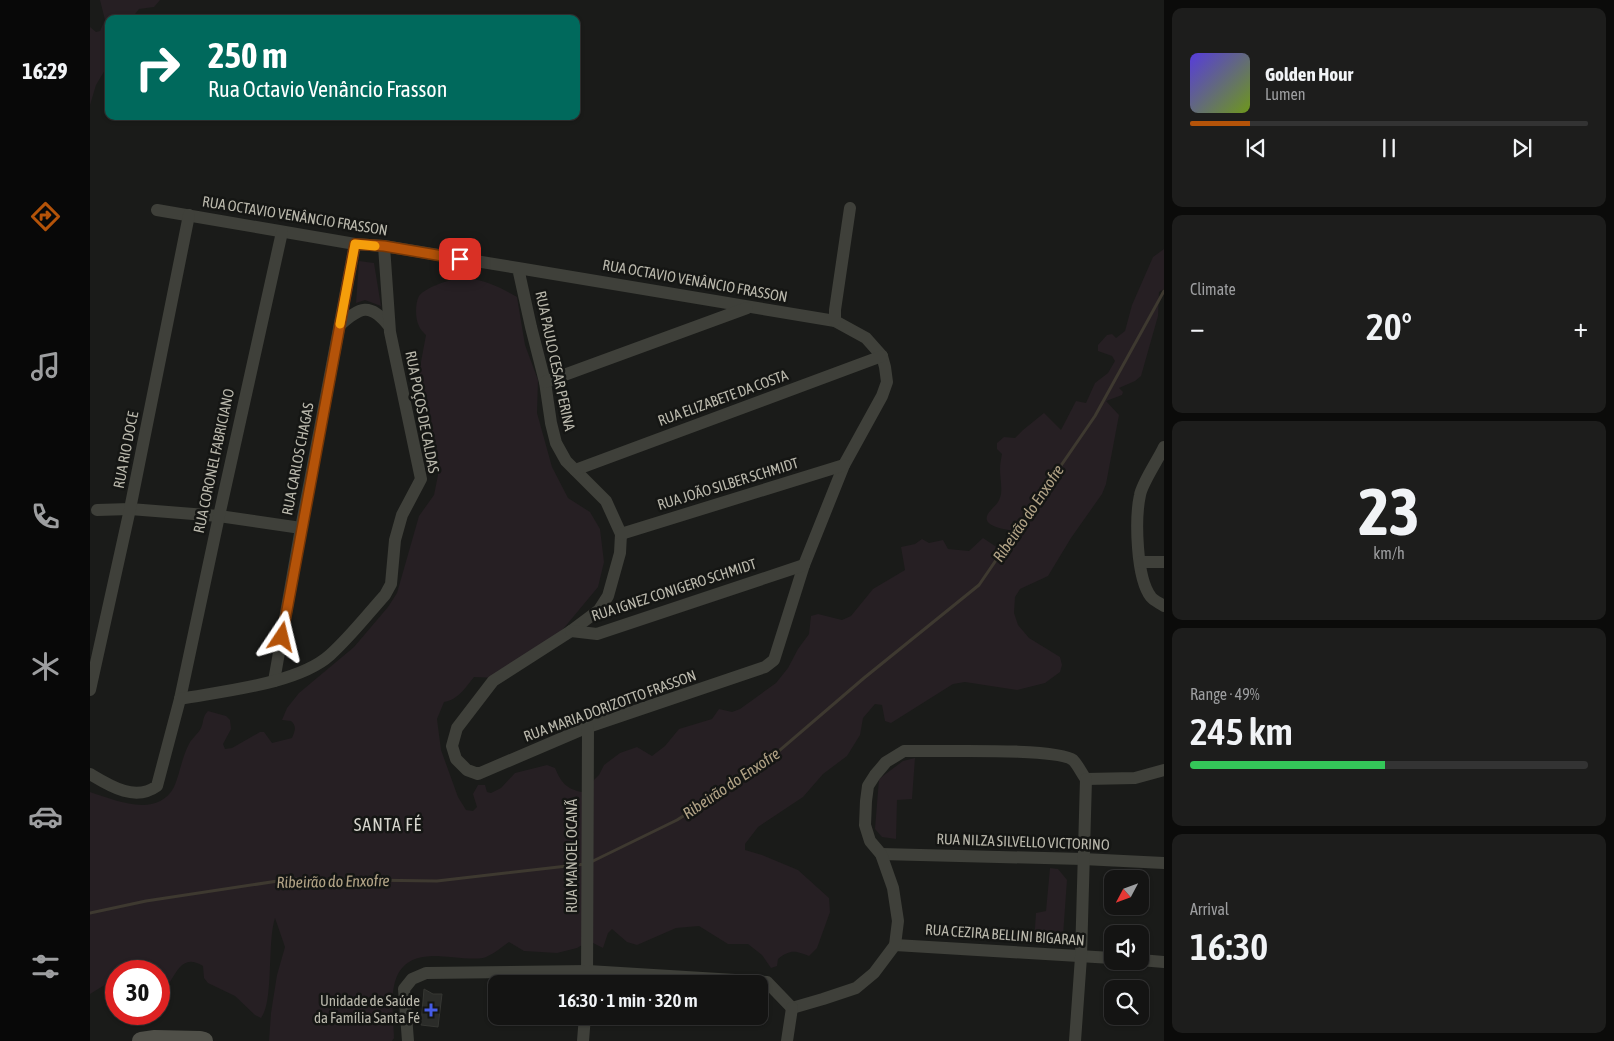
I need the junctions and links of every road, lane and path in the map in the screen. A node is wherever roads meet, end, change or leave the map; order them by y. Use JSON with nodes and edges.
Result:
{"nodes":[{"id":1,"x":850,"y":208,"type":"dead end"},
{"id":2,"x":158,"y":210,"type":"dead end"},
{"id":3,"x":188,"y":215,"type":"junction"},
{"id":4,"x":282,"y":232,"type":"junction"},
{"id":5,"x":355,"y":244,"type":"junction"},
{"id":6,"x":384,"y":246,"type":"junction"},
{"id":7,"x":518,"y":268,"type":"junction"},
{"id":8,"x":750,"y":307,"type":"junction"},
{"id":9,"x":836,"y":322,"type":"junction"},
{"id":10,"x":340,"y":325,"type":"junction"},
{"id":11,"x":389,"y":326,"type":"junction"},
{"id":12,"x":882,"y":356,"type":"junction"},
{"id":13,"x":546,"y":382,"type":"junction"},
{"id":14,"x":1164,"y":447,"type":"edge"},
{"id":15,"x":1161,"y":460,"type":"edge"},
{"id":16,"x":844,"y":465,"type":"junction"},
{"id":17,"x":575,"y":470,"type":"junction"},
{"id":18,"x":130,"y":509,"type":"junction"},
{"id":19,"x":97,"y":510,"type":"dead end"},
{"id":20,"x":218,"y":516,"type":"junction"},
{"id":21,"x":301,"y":528,"type":"junction"},
{"id":22,"x":621,"y":534,"type":"junction"},
{"id":23,"x":1140,"y":562,"type":"junction"},
{"id":24,"x":1164,"y":562,"type":"edge"},
{"id":25,"x":804,"y":565,"type":"junction"},
{"id":26,"x":1164,"y":606,"type":"edge"},
{"id":27,"x":571,"y":631,"type":"junction"},
{"id":28,"x":279,"y":656,"type":"junction"},
{"id":29,"x":303,"y":670,"type":"junction"},
{"id":30,"x":274,"y":681,"type":"junction"},
{"id":31,"x":90,"y":690,"type":"edge"},
{"id":32,"x":180,"y":699,"type":"junction"},
{"id":33,"x":588,"y":727,"type":"junction"},
{"id":34,"x":1164,"y":770,"type":"edge"},
{"id":35,"x":90,"y":774,"type":"edge"},
{"id":36,"x":1086,"y":779,"type":"junction"},
{"id":37,"x":880,"y":854,"type":"junction"},
{"id":38,"x":1083,"y":859,"type":"junction"},
{"id":39,"x":1164,"y":863,"type":"edge"},
{"id":40,"x":895,"y":945,"type":"junction"},
{"id":41,"x":1081,"y":956,"type":"junction"},
{"id":42,"x":1104,"y":957,"type":"edge"},
{"id":43,"x":1149,"y":961,"type":"edge"},
{"id":44,"x":1164,"y":962,"type":"edge"},
{"id":45,"x":490,"y":975,"type":"edge"},
{"id":46,"x":587,"y":975,"type":"edge"},
{"id":47,"x":768,"y":983,"type":"edge"},
{"id":48,"x":792,"y":1008,"type":"junction"},
{"id":49,"x":584,"y":1025,"type":"edge"},
{"id":50,"x":150,"y":1040,"type":"edge"},
{"id":51,"x":204,"y":1041,"type":"edge"},
{"id":52,"x":408,"y":1041,"type":"edge"},
{"id":53,"x":583,"y":1041,"type":"edge"},
{"id":54,"x":787,"y":1041,"type":"edge"},
{"id":55,"x":1075,"y":1041,"type":"edge"}],
"edges":[{"from":1,"to":9,"type":"street"},
{"from":2,"to":3,"type":"street","name":"RUA OCTAVIO VENÂNCIO FRASSON"},
{"from":3,"to":4,"type":"street","name":"RUA OCTAVIO VENÂNCIO FRASSON"},
{"from":3,"to":18,"type":"street","name":"RUA RIO DOCE"},
{"from":4,"to":5,"type":"street","name":"RUA OCTAVIO VENÂNCIO FRASSON"},
{"from":4,"to":20,"type":"street","name":"RUA CORONEL FABRICIANO"},
{"from":5,"to":6,"type":"street","name":"RUA OCTAVIO VENÂNCIO FRASSON"},
{"from":5,"to":10,"type":"street","name":"RUA CARLOS CHAGAS"},
{"from":6,"to":7,"type":"street","name":"RUA OCTAVIO VENÂNCIO FRASSON"},
{"from":6,"to":11,"type":"street","name":"RUA POÇOS DE CALDAS"},
{"from":7,"to":8,"type":"street","name":"RUA OCTAVIO VENÂNCIO FRASSON"},
{"from":7,"to":13,"type":"street","name":"RUA PAULO CESAR PERINA"},
{"from":8,"to":9,"type":"street","name":"RUA OCTAVIO VENÂNCIO FRASSON"},
{"from":8,"to":13,"type":"street"},
{"from":9,"to":12,"type":"street","name":"RUA OCTAVIO VENÂNCIO FRASSON"},
{"from":10,"to":11,"type":"street"},
{"from":10,"to":21,"type":"street","name":"RUA CARLOS CHAGAS"},
{"from":11,"to":29,"type":"street","name":"RUA POÇOS DE CALDAS"},
{"from":12,"to":16,"type":"street"},
{"from":12,"to":17,"type":"street","name":"RUA ELIZABETE DA COSTA"},
{"from":13,"to":17,"type":"street","name":"RUA PAULO CESAR PERINA"},
{"from":14,"to":15,"type":"street"},
{"from":15,"to":23,"type":"street"},
{"from":16,"to":22,"type":"street","name":"RUA JOÃO SILBER SCHMIDT"},
{"from":16,"to":25,"type":"street"},
{"from":17,"to":22,"type":"street","name":"RUA PAULO CESAR PERINA"},
{"from":18,"to":19,"type":"street"},
{"from":18,"to":20,"type":"street"},
{"from":18,"to":31,"type":"street","name":"RUA RIO DOCE"},
{"from":20,"to":21,"type":"street"},
{"from":20,"to":32,"type":"street","name":"RUA CORONEL FABRICIANO"},
{"from":21,"to":28,"type":"street","name":"RUA CARLOS CHAGAS"},
{"from":22,"to":27,"type":"street"},
{"from":23,"to":24,"type":"street"},
{"from":23,"to":26,"type":"street"},
{"from":25,"to":27,"type":"street","name":"RUA IGNEZ CONIGERO SCHMIDT"},
{"from":25,"to":33,"type":"street","name":"RUA MARIA DORIZOTTO FRASSON"},
{"from":27,"to":33,"type":"street","name":"RUA MARIA DORIZOTTO FRASSON"},
{"from":28,"to":29,"type":"street"},
{"from":28,"to":30,"type":"street","name":"RUA CARLOS CHAGAS"},
{"from":29,"to":30,"type":"street","name":"RUA POÇOS DE CALDAS"},
{"from":30,"to":32,"type":"street","name":"RUA POÇOS DE CALDAS"},
{"from":32,"to":35,"type":"street"},
{"from":33,"to":46,"type":"street","name":"RUA MANOEL OCANÃ"},
{"from":34,"to":36,"type":"street"},
{"from":36,"to":37,"type":"street"},
{"from":36,"to":38,"type":"street"},
{"from":37,"to":38,"type":"street","name":"RUA NILZA SILVELLO VICTORINO"},
{"from":37,"to":40,"type":"street"},
{"from":38,"to":39,"type":"street","name":"RUA NILZA SILVELLO VICTORINO"},
{"from":38,"to":41,"type":"street"},
{"from":40,"to":41,"type":"street","name":"RUA CEZIRA BELLINI BIGARAN"},
{"from":40,"to":48,"type":"street"},
{"from":41,"to":42,"type":"street","name":"RUA CEZIRA BELLINI BIGARAN"},
{"from":41,"to":55,"type":"street"},
{"from":43,"to":44,"type":"street"},
{"from":45,"to":52,"type":"street"},
{"from":47,"to":48,"type":"street"},
{"from":48,"to":54,"type":"street"},
{"from":49,"to":53,"type":"street"},
{"from":50,"to":51,"type":"street"}]}
